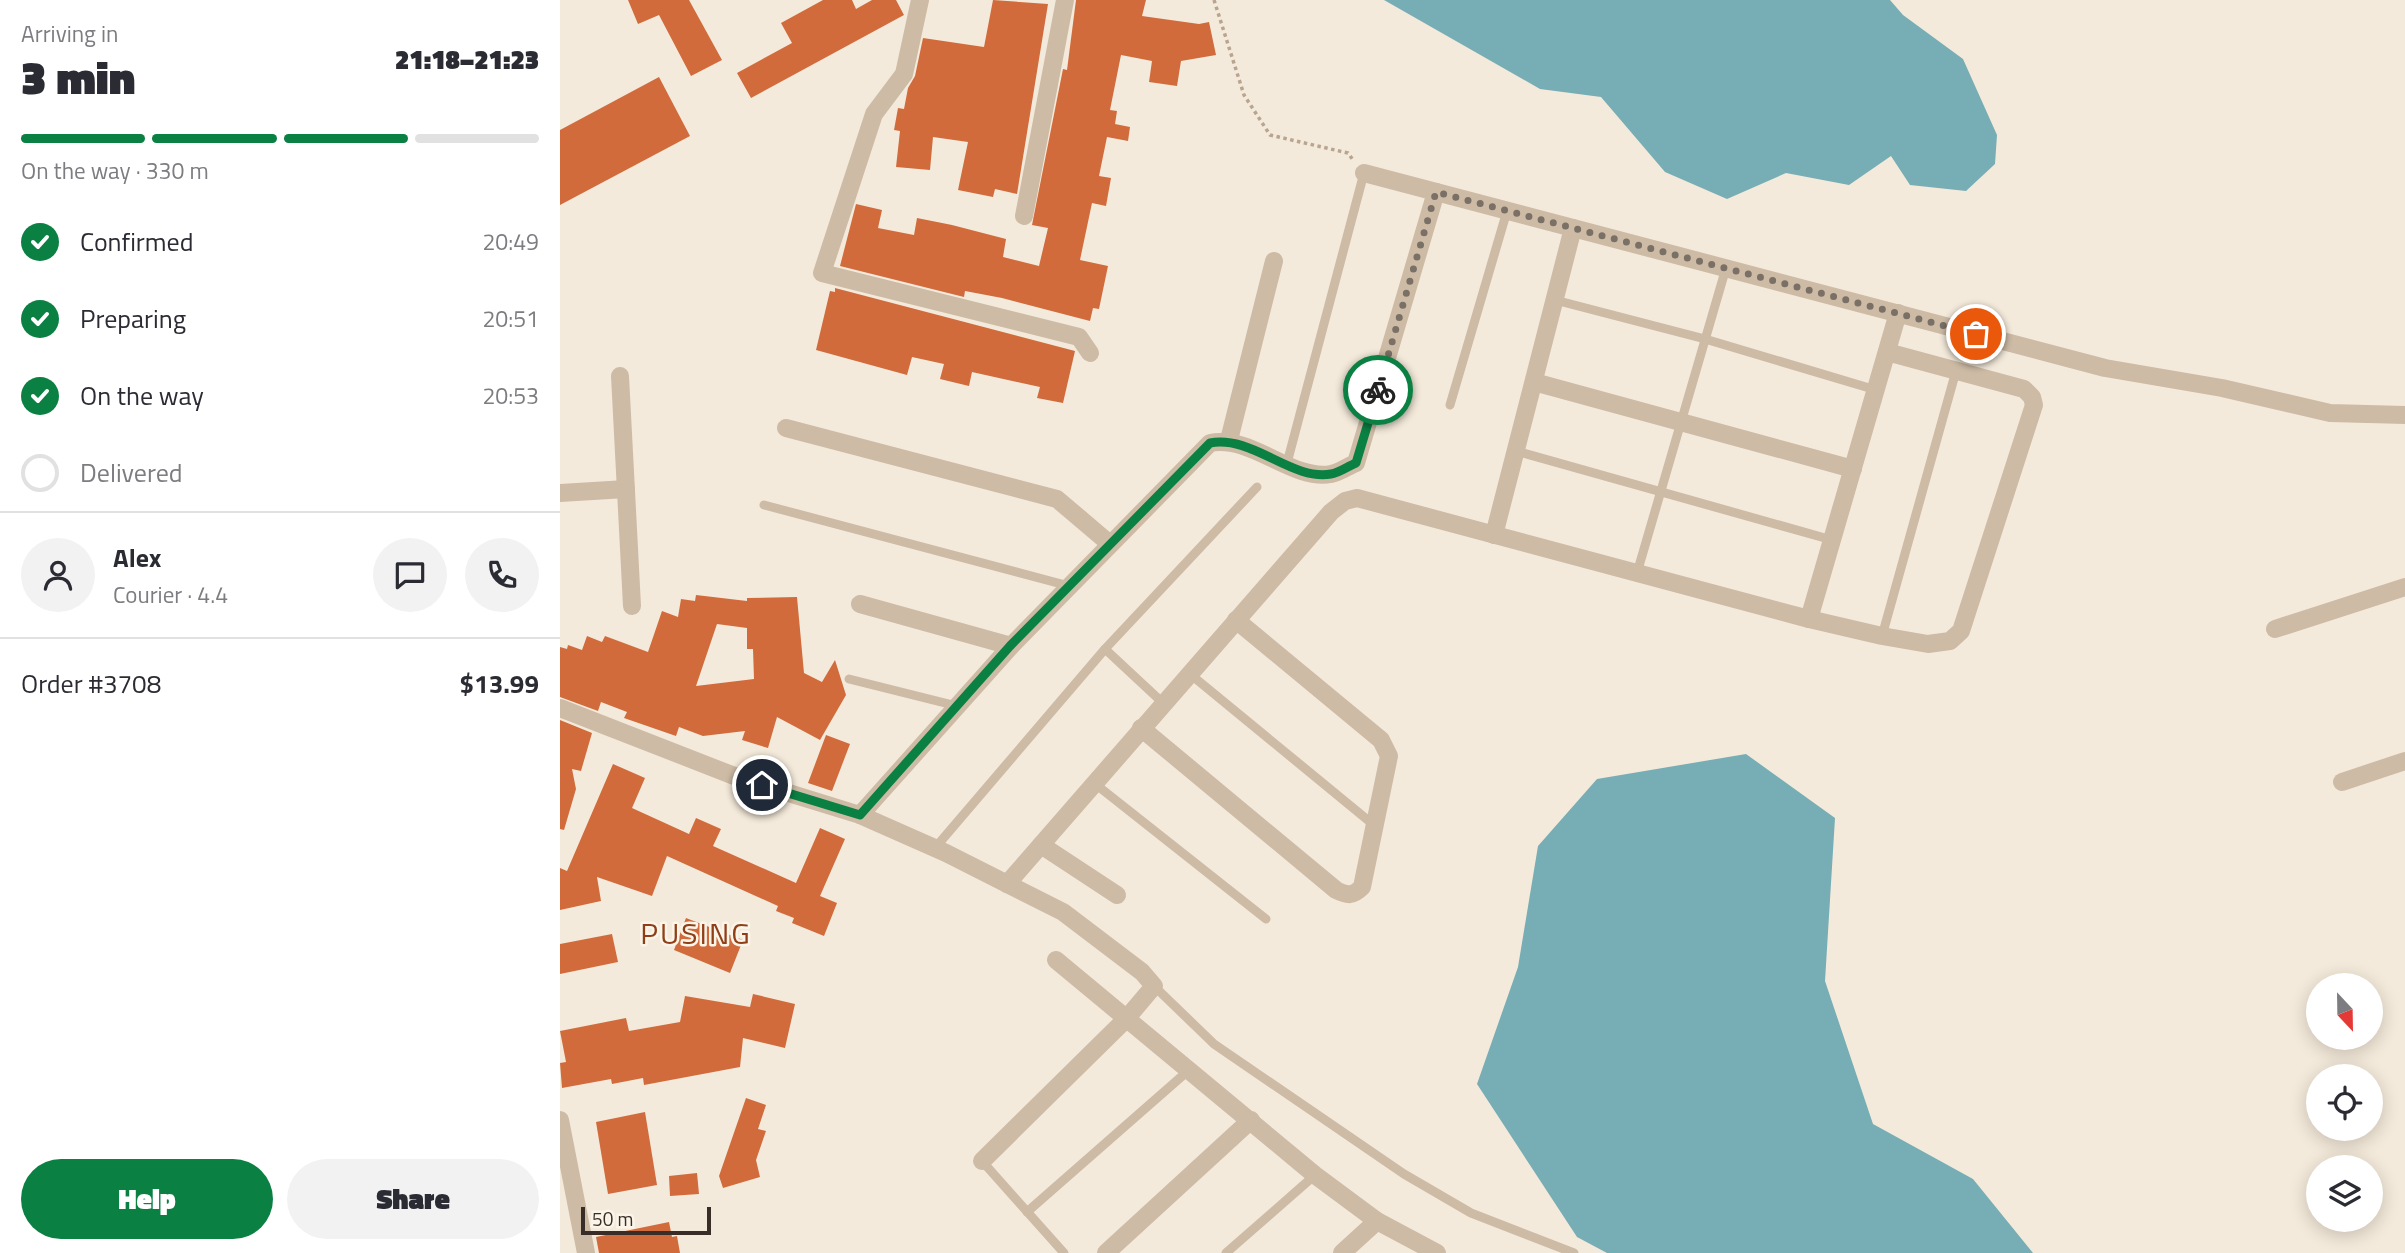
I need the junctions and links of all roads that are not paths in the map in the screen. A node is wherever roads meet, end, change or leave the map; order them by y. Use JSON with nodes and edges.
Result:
{"nodes":[{"id":1,"x":920,"y":0,"type":"edge"},
{"id":2,"x":1065,"y":0,"type":"edge"},
{"id":3,"x":1364,"y":173,"type":"joint"},
{"id":4,"x":1436,"y":192,"type":"junction"},
{"id":5,"x":1507,"y":211,"type":"junction"},
{"id":6,"x":1024,"y":216,"type":"dead end"},
{"id":7,"x":1573,"y":228,"type":"junction"},
{"id":8,"x":1275,"y":261,"type":"dead end"},
{"id":9,"x":1726,"y":268,"type":"junction"},
{"id":10,"x":1555,"y":300,"type":"junction"},
{"id":11,"x":1898,"y":313,"type":"junction"},
{"id":12,"x":1705,"y":339,"type":"junction"},
{"id":13,"x":1887,"y":352,"type":"junction"},
{"id":14,"x":1090,"y":354,"type":"dead end"},
{"id":15,"x":1956,"y":371,"type":"junction"},
{"id":16,"x":620,"y":376,"type":"dead end"},
{"id":17,"x":1534,"y":382,"type":"junction"},
{"id":18,"x":1876,"y":390,"type":"junction"},
{"id":19,"x":1450,"y":405,"type":"dead end"},
{"id":20,"x":2405,"y":415,"type":"edge"},
{"id":21,"x":1681,"y":422,"type":"junction"},
{"id":22,"x":786,"y":428,"type":"dead end"},
{"id":23,"x":1229,"y":440,"type":"junction"},
{"id":24,"x":1516,"y":451,"type":"junction"},
{"id":25,"x":1287,"y":463,"type":"junction"},
{"id":26,"x":1853,"y":469,"type":"junction"},
{"id":27,"x":1257,"y":487,"type":"dead end"},
{"id":28,"x":626,"y":489,"type":"junction"},
{"id":29,"x":1661,"y":491,"type":"junction"},
{"id":30,"x":560,"y":493,"type":"edge"},
{"id":31,"x":764,"y":505,"type":"dead end"},
{"id":32,"x":1494,"y":535,"type":"junction"},
{"id":33,"x":1832,"y":540,"type":"junction"},
{"id":34,"x":1110,"y":544,"type":"junction"},
{"id":35,"x":1637,"y":573,"type":"junction"},
{"id":36,"x":1069,"y":586,"type":"junction"},
{"id":37,"x":2405,"y":587,"type":"edge"},
{"id":38,"x":860,"y":604,"type":"dead end"},
{"id":39,"x":632,"y":606,"type":"dead end"},
{"id":40,"x":1809,"y":619,"type":"junction"},
{"id":41,"x":1236,"y":620,"type":"junction"},
{"id":42,"x":2275,"y":629,"type":"dead end"},
{"id":43,"x":1882,"y":636,"type":"junction"},
{"id":44,"x":1010,"y":646,"type":"junction"},
{"id":45,"x":1105,"y":649,"type":"junction"},
{"id":46,"x":1189,"y":673,"type":"junction"},
{"id":47,"x":849,"y":679,"type":"dead end"},
{"id":48,"x":1163,"y":703,"type":"junction"},
{"id":49,"x":957,"y":706,"type":"junction"},
{"id":50,"x":560,"y":708,"type":"edge"},
{"id":51,"x":1142,"y":728,"type":"junction"},
{"id":52,"x":2405,"y":761,"type":"edge"},
{"id":53,"x":2342,"y":782,"type":"dead end"},
{"id":54,"x":1094,"y":783,"type":"junction"},
{"id":55,"x":860,"y":815,"type":"junction"},
{"id":56,"x":1375,"y":826,"type":"junction"},
{"id":57,"x":1041,"y":845,"type":"junction"},
{"id":58,"x":935,"y":848,"type":"junction"},
{"id":59,"x":1007,"y":884,"type":"junction"},
{"id":60,"x":1117,"y":895,"type":"dead end"},
{"id":61,"x":1266,"y":919,"type":"dead end"},
{"id":62,"x":1056,"y":960,"type":"dead end"},
{"id":63,"x":1154,"y":986,"type":"junction"},
{"id":64,"x":1126,"y":1019,"type":"junction"},
{"id":65,"x":1190,"y":1069,"type":"junction"},
{"id":66,"x":560,"y":1120,"type":"edge"},
{"id":67,"x":1251,"y":1120,"type":"junction"},
{"id":68,"x":982,"y":1161,"type":"joint"},
{"id":69,"x":1315,"y":1175,"type":"junction"},
{"id":70,"x":1027,"y":1212,"type":"junction"},
{"id":71,"x":1377,"y":1221,"type":"junction"},
{"id":72,"x":586,"y":1253,"type":"edge"},
{"id":73,"x":1064,"y":1253,"type":"edge"},
{"id":74,"x":1106,"y":1253,"type":"edge"},
{"id":75,"x":1226,"y":1253,"type":"edge"},
{"id":76,"x":1342,"y":1253,"type":"edge"},
{"id":77,"x":1437,"y":1253,"type":"edge"},
{"id":78,"x":1574,"y":1253,"type":"edge"}],
"edges":[{"from":1,"to":14,"type":"street"},
{"from":2,"to":6,"type":"street"},
{"from":3,"to":4,"type":"street"},
{"from":3,"to":25,"type":"lane"},
{"from":4,"to":5,"type":"street"},
{"from":4,"to":25,"type":"street"},
{"from":5,"to":7,"type":"street"},
{"from":5,"to":19,"type":"lane"},
{"from":7,"to":9,"type":"street"},
{"from":7,"to":10,"type":"street"},
{"from":8,"to":23,"type":"street"},
{"from":9,"to":11,"type":"street"},
{"from":9,"to":12,"type":"lane"},
{"from":10,"to":12,"type":"lane"},
{"from":10,"to":17,"type":"street"},
{"from":11,"to":13,"type":"street"},
{"from":11,"to":20,"type":"street"},
{"from":12,"to":18,"type":"lane"},
{"from":12,"to":21,"type":"lane"},
{"from":13,"to":15,"type":"street"},
{"from":13,"to":18,"type":"street"},
{"from":15,"to":43,"type":"lane"},
{"from":15,"to":43,"type":"street"},
{"from":16,"to":28,"type":"street"},
{"from":17,"to":21,"type":"street"},
{"from":17,"to":24,"type":"street"},
{"from":18,"to":26,"type":"street"},
{"from":21,"to":26,"type":"street"},
{"from":21,"to":29,"type":"lane"},
{"from":22,"to":34,"type":"street"},
{"from":23,"to":25,"type":"street"},
{"from":23,"to":34,"type":"street"},
{"from":24,"to":29,"type":"lane"},
{"from":24,"to":32,"type":"street"},
{"from":26,"to":33,"type":"street"},
{"from":27,"to":45,"type":"lane"},
{"from":28,"to":30,"type":"street"},
{"from":28,"to":39,"type":"street"},
{"from":29,"to":33,"type":"lane"},
{"from":29,"to":35,"type":"lane"},
{"from":31,"to":36,"type":"lane"},
{"from":32,"to":35,"type":"street"},
{"from":32,"to":41,"type":"street"},
{"from":33,"to":40,"type":"street"},
{"from":34,"to":36,"type":"street"},
{"from":35,"to":40,"type":"street"},
{"from":36,"to":44,"type":"street"},
{"from":37,"to":42,"type":"street"},
{"from":38,"to":44,"type":"street"},
{"from":40,"to":43,"type":"street"},
{"from":41,"to":46,"type":"street"},
{"from":41,"to":56,"type":"street"},
{"from":44,"to":49,"type":"street"},
{"from":45,"to":48,"type":"lane"},
{"from":45,"to":58,"type":"lane"},
{"from":46,"to":48,"type":"street"},
{"from":46,"to":56,"type":"lane"},
{"from":47,"to":49,"type":"lane"},
{"from":48,"to":51,"type":"street"},
{"from":49,"to":55,"type":"street"},
{"from":50,"to":55,"type":"street"},
{"from":51,"to":54,"type":"street"},
{"from":51,"to":56,"type":"street"},
{"from":52,"to":53,"type":"street"},
{"from":54,"to":57,"type":"street"},
{"from":54,"to":61,"type":"lane"},
{"from":55,"to":58,"type":"street"},
{"from":57,"to":59,"type":"street"},
{"from":57,"to":60,"type":"street"},
{"from":58,"to":59,"type":"street"},
{"from":59,"to":63,"type":"street"},
{"from":62,"to":64,"type":"street"},
{"from":63,"to":64,"type":"street"},
{"from":63,"to":78,"type":"lane"},
{"from":64,"to":65,"type":"street"},
{"from":64,"to":68,"type":"street"},
{"from":65,"to":67,"type":"street"},
{"from":65,"to":70,"type":"lane"},
{"from":66,"to":72,"type":"street"},
{"from":67,"to":69,"type":"street"},
{"from":67,"to":74,"type":"street"},
{"from":68,"to":70,"type":"lane"},
{"from":69,"to":71,"type":"street"},
{"from":69,"to":75,"type":"lane"},
{"from":70,"to":73,"type":"lane"},
{"from":71,"to":76,"type":"street"},
{"from":71,"to":77,"type":"street"}]}
